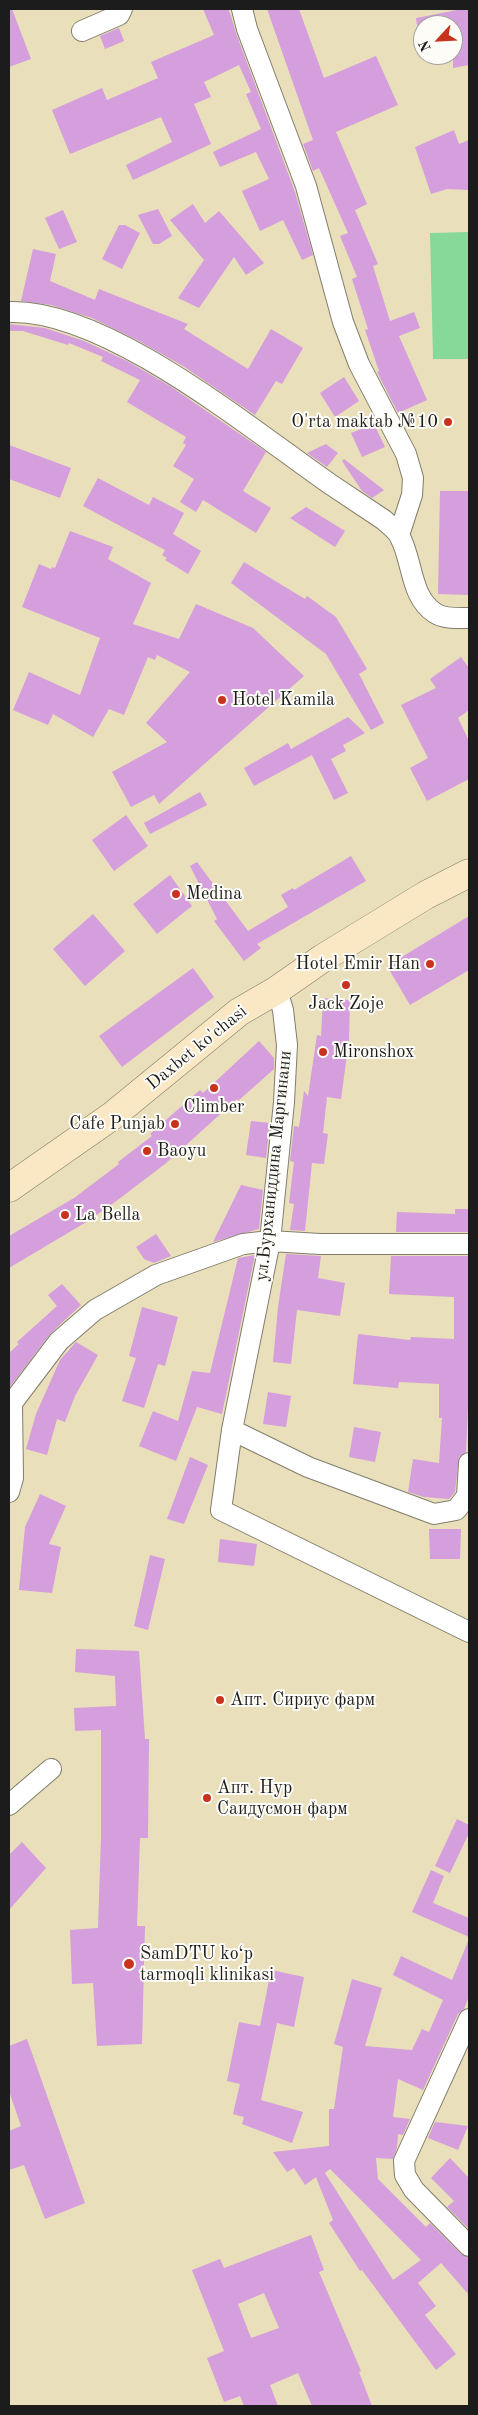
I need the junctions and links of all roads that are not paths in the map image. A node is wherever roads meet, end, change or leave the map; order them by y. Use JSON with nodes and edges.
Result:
{"nodes":[{"id":1,"x":122,"y":9,"type":"edge"},
{"id":2,"x":242,"y":9,"type":"edge"},
{"id":3,"x":82,"y":31,"type":"dead end"},
{"id":4,"x":9,"y":312,"type":"edge"},
{"id":5,"x":400,"y":535,"type":"junction"},
{"id":6,"x":469,"y":618,"type":"edge"},
{"id":7,"x":469,"y":873,"type":"edge"},
{"id":8,"x":277,"y":990,"type":"junction"},
{"id":9,"x":9,"y":1188,"type":"edge"},
{"id":10,"x":270,"y":1241,"type":"junction"},
{"id":11,"x":469,"y":1244,"type":"edge"},
{"id":12,"x":10,"y":1406,"type":"edge"},
{"id":13,"x":232,"y":1430,"type":"junction"},
{"id":14,"x":469,"y":1463,"type":"edge"},
{"id":15,"x":9,"y":1492,"type":"edge"},
{"id":16,"x":469,"y":1632,"type":"edge"},
{"id":17,"x":52,"y":1769,"type":"dead end"},
{"id":18,"x":9,"y":1805,"type":"edge"},
{"id":19,"x":469,"y":2019,"type":"edge"},
{"id":20,"x":463,"y":2048,"type":"edge"},
{"id":21,"x":469,"y":2246,"type":"edge"}],
"edges":[{"from":1,"to":3,"type":"street"},
{"from":2,"to":5,"type":"street"},
{"from":4,"to":5,"type":"street"},
{"from":5,"to":6,"type":"street"},
{"from":7,"to":8,"type":"main road","name":"Daxbet ko'chasi"},
{"from":8,"to":9,"type":"main road","name":"Daxbet ko'chasi"},
{"from":8,"to":10,"type":"street","name":"ул.Бурханиддина Маргинани"},
{"from":10,"to":11,"type":"street"},
{"from":10,"to":12,"type":"street"},
{"from":10,"to":13,"type":"street","name":"ул.Бурханиддина Маргинани"},
{"from":12,"to":15,"type":"street"},
{"from":13,"to":14,"type":"street"},
{"from":13,"to":16,"type":"street","name":"ул.Бурханиддина Маргинани"},
{"from":17,"to":18,"type":"street"},
{"from":19,"to":20,"type":"street"},
{"from":20,"to":21,"type":"street"}]}
